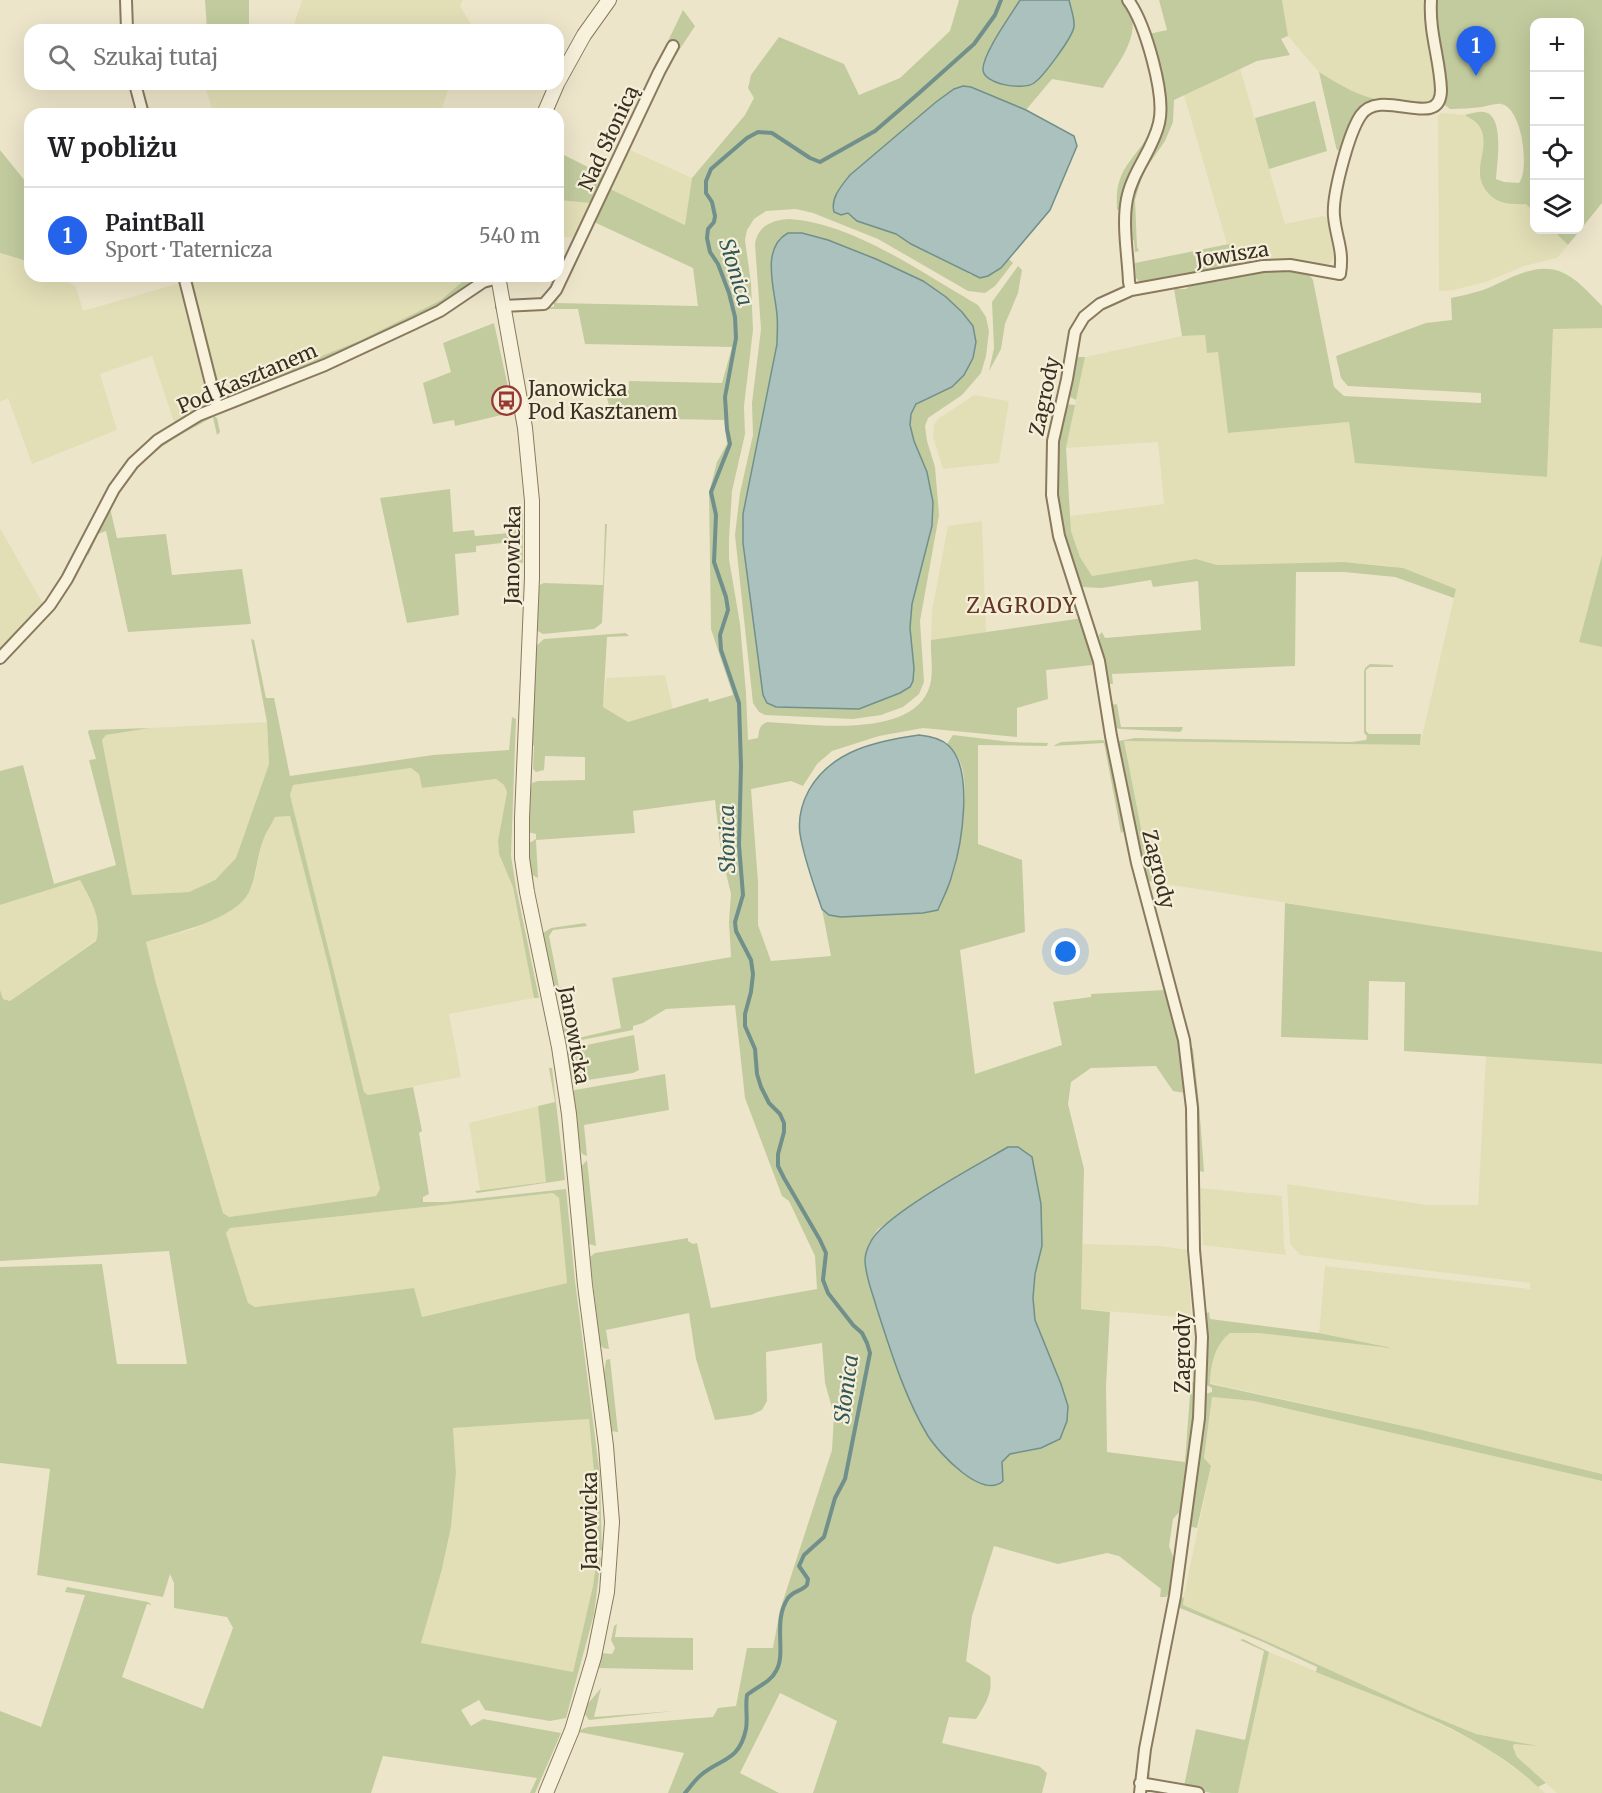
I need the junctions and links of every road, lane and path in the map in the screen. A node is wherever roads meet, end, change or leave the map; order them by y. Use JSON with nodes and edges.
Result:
{"nodes":[{"id":1,"x":126,"y":0,"type":"edge"},
{"id":2,"x":609,"y":0,"type":"edge"},
{"id":3,"x":1128,"y":0,"type":"edge"},
{"id":4,"x":1431,"y":0,"type":"edge"},
{"id":5,"x":127,"y":24,"type":"edge"},
{"id":6,"x":673,"y":46,"type":"dead end"},
{"id":7,"x":564,"y":72,"type":"edge"},
{"id":8,"x":137,"y":90,"type":"edge"},
{"id":9,"x":555,"y":90,"type":"edge"},
{"id":10,"x":141,"y":108,"type":"edge"},
{"id":11,"x":547,"y":108,"type":"edge"},
{"id":12,"x":564,"y":273,"type":"edge"},
{"id":13,"x":186,"y":282,"type":"edge"},
{"id":14,"x":483,"y":282,"type":"edge"},
{"id":15,"x":499,"y":282,"type":"edge"},
{"id":16,"x":560,"y":282,"type":"edge"},
{"id":17,"x":1131,"y":290,"type":"junction"},
{"id":18,"x":502,"y":306,"type":"junction"},
{"id":19,"x":217,"y":407,"type":"junction"},
{"id":20,"x":0,"y":658,"type":"edge"},
{"id":21,"x":1140,"y":1788,"type":"edge"},
{"id":22,"x":546,"y":1793,"type":"edge"},
{"id":23,"x":1197,"y":1793,"type":"edge"}],
"edges":[{"from":1,"to":5,"type":"street"},
{"from":2,"to":7,"type":"street"},
{"from":3,"to":17,"type":"street"},
{"from":4,"to":17,"type":"street","name":"Jowisza"},
{"from":6,"to":12,"type":"street","name":"Nad Słonicą"},
{"from":8,"to":10,"type":"street"},
{"from":9,"to":11,"type":"street"},
{"from":13,"to":19,"type":"street"},
{"from":14,"to":19,"type":"street","name":"Pod Kasztanem"},
{"from":15,"to":18,"type":"street","name":"Janowicka"},
{"from":16,"to":18,"type":"street","name":"Nad Słonicą"},
{"from":17,"to":21,"type":"street","name":"Zagrody"},
{"from":18,"to":22,"type":"street","name":"Janowicka"},
{"from":19,"to":20,"type":"street","name":"Pod Kasztanem"},
{"from":21,"to":23,"type":"street"}]}
